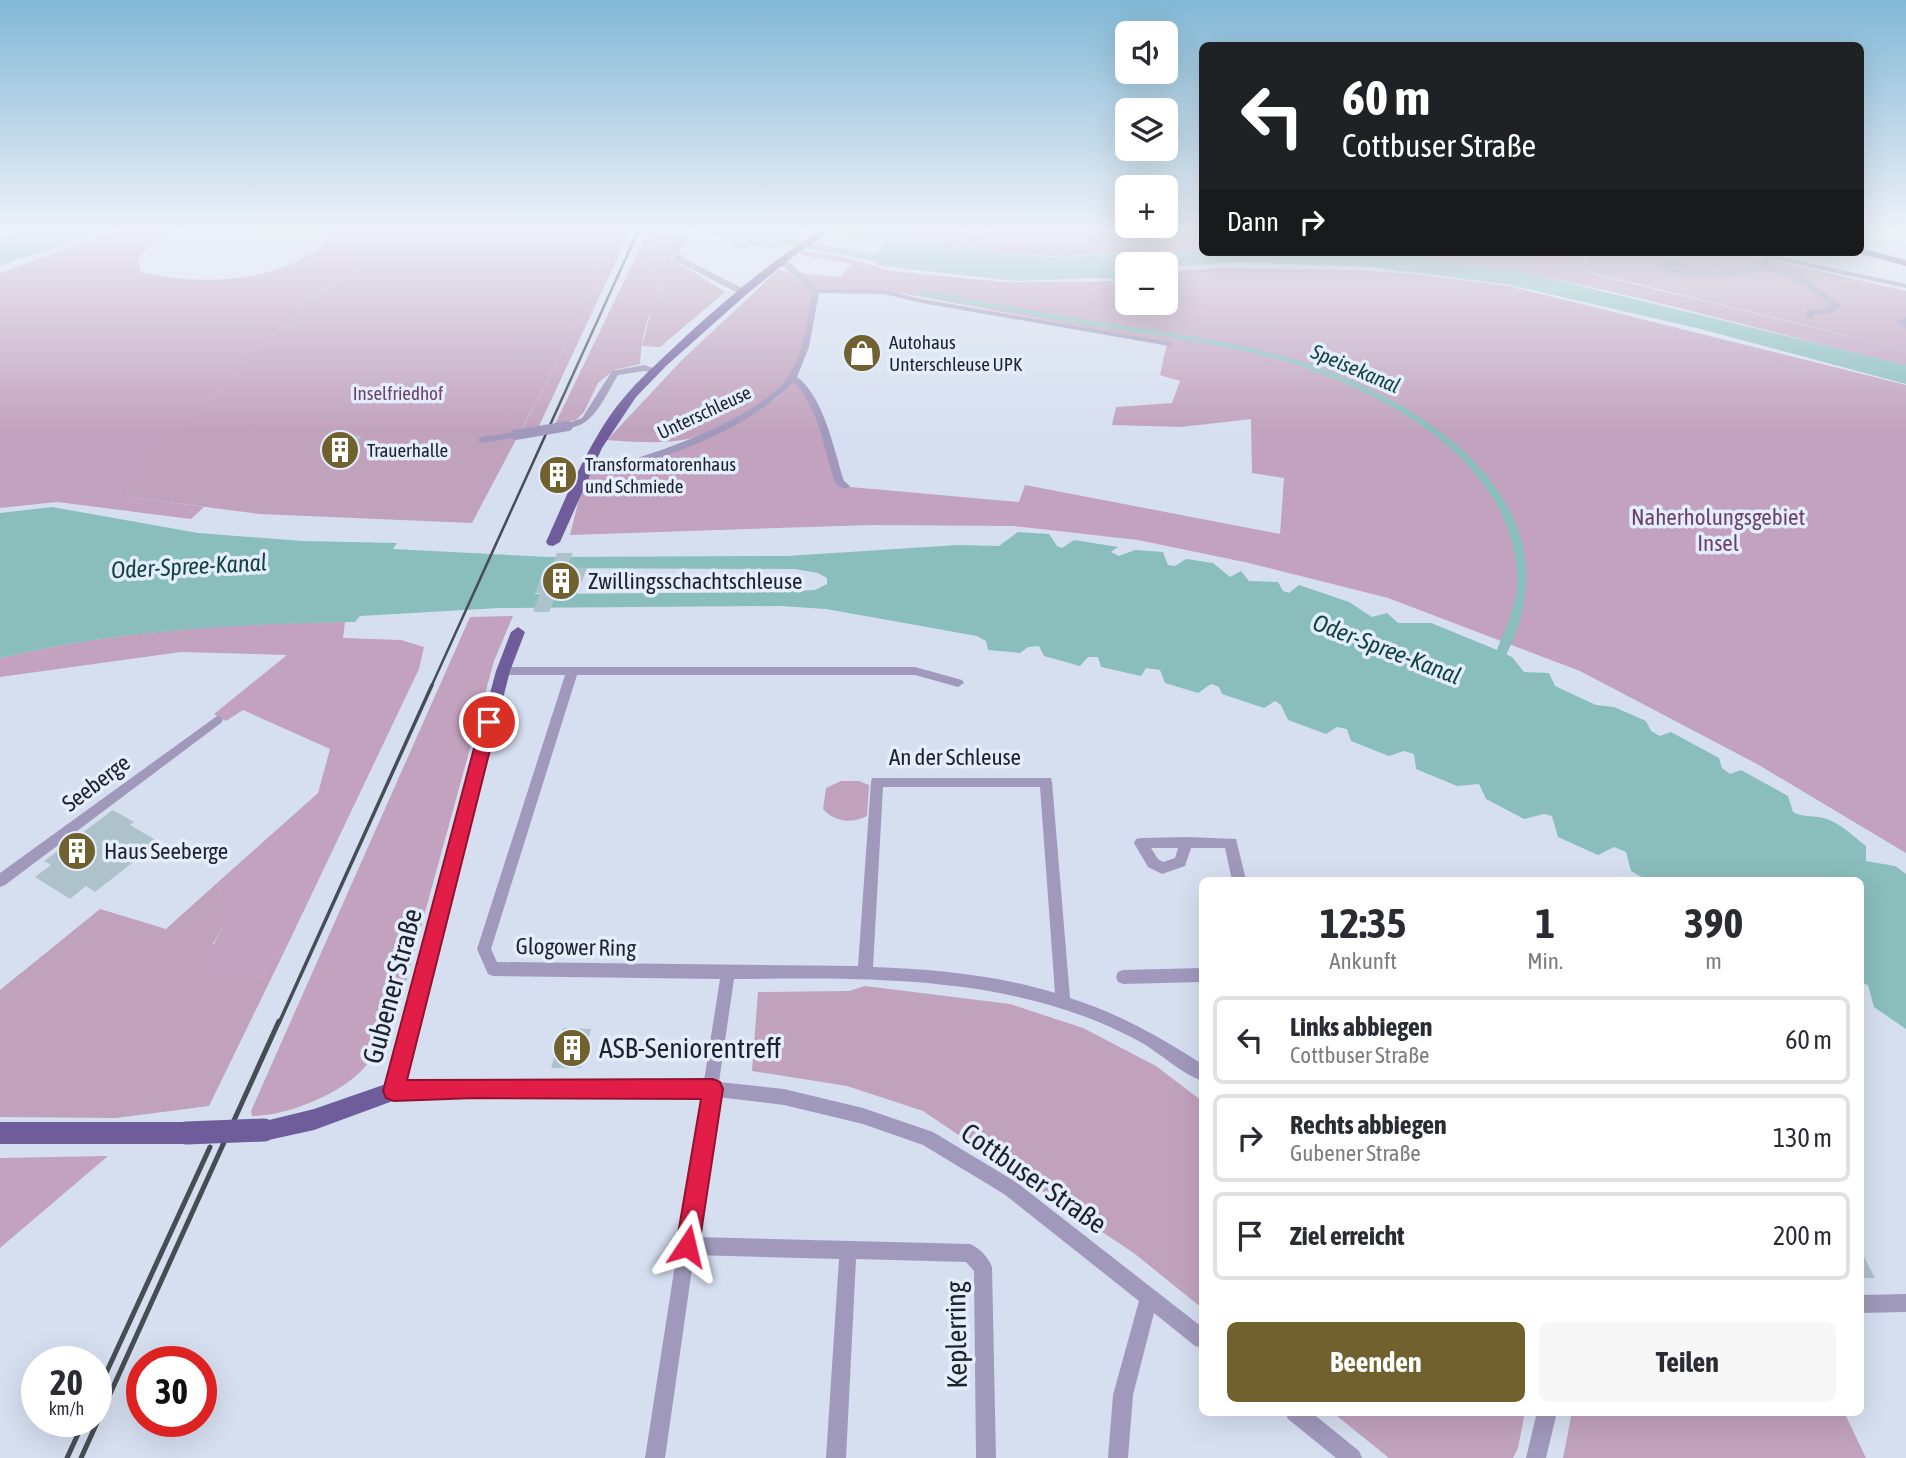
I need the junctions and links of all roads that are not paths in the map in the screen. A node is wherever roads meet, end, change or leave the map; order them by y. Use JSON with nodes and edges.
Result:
{"nodes":[{"id":1,"x":740,"y":295,"type":"edge"},
{"id":2,"x":815,"y":295,"type":"edge"},
{"id":3,"x":903,"y":295,"type":"edge"},
{"id":4,"x":1823,"y":295,"type":"edge"},
{"id":5,"x":1810,"y":317,"type":"dead end"},
{"id":6,"x":1906,"y":319,"type":"edge"},
{"id":7,"x":1906,"y":326,"type":"edge"},
{"id":8,"x":1170,"y":344,"type":"dead end"},
{"id":9,"x":655,"y":370,"type":"junction"},
{"id":10,"x":792,"y":378,"type":"junction"},
{"id":11,"x":515,"y":435,"type":"joint"},
{"id":12,"x":482,"y":440,"type":"dead end"},
{"id":13,"x":582,"y":473,"type":"junction"},
{"id":14,"x":845,"y":486,"type":"dead end"},
{"id":15,"x":553,"y":542,"type":"dead end"},
{"id":16,"x":518,"y":632,"type":"dead end"},
{"id":17,"x":503,"y":671,"type":"junction"},
{"id":18,"x":572,"y":671,"type":"junction"},
{"id":19,"x":958,"y":683,"type":"dead end"},
{"id":20,"x":217,"y":720,"type":"dead end"},
{"id":21,"x":1187,"y":842,"type":"dead end"},
{"id":22,"x":1239,"y":877,"type":"edge"},
{"id":23,"x":0,"y":880,"type":"edge"},
{"id":24,"x":865,"y":971,"type":"junction"},
{"id":25,"x":728,"y":972,"type":"junction"},
{"id":26,"x":1199,"y":975,"type":"edge"},
{"id":27,"x":1123,"y":977,"type":"dead end"},
{"id":28,"x":1063,"y":1000,"type":"junction"},
{"id":29,"x":1199,"y":1071,"type":"edge"},
{"id":30,"x":713,"y":1089,"type":"junction"},
{"id":31,"x":394,"y":1091,"type":"junction"},
{"id":32,"x":0,"y":1133,"type":"edge"},
{"id":33,"x":687,"y":1246,"type":"junction"},
{"id":34,"x":848,"y":1250,"type":"junction"},
{"id":35,"x":1149,"y":1296,"type":"junction"},
{"id":36,"x":1906,"y":1303,"type":"edge"},
{"id":37,"x":1864,"y":1304,"type":"edge"},
{"id":38,"x":1199,"y":1337,"type":"edge"},
{"id":39,"x":1300,"y":1416,"type":"edge"},
{"id":40,"x":1546,"y":1416,"type":"edge"},
{"id":41,"x":655,"y":1458,"type":"edge"},
{"id":42,"x":836,"y":1458,"type":"edge"},
{"id":43,"x":986,"y":1458,"type":"edge"},
{"id":44,"x":1118,"y":1458,"type":"edge"},
{"id":45,"x":1352,"y":1458,"type":"edge"},
{"id":46,"x":1536,"y":1458,"type":"edge"}],
"edges":[{"from":1,"to":9,"type":"main road"},
{"from":2,"to":10,"type":"street","name":"Unterschleuse"},
{"from":3,"to":8,"type":"street"},
{"from":4,"to":5,"type":"street"},
{"from":6,"to":7,"type":"street"},
{"from":9,"to":11,"type":"street","bridge":true},
{"from":9,"to":13,"type":"main road"},
{"from":10,"to":13,"type":"street","name":"Unterschleuse"},
{"from":10,"to":14,"type":"street"},
{"from":11,"to":12,"type":"street"},
{"from":13,"to":15,"type":"main road"},
{"from":16,"to":17,"type":"main road","name":"Gubener Straße"},
{"from":17,"to":18,"type":"street"},
{"from":17,"to":31,"type":"main road","name":"Gubener Straße"},
{"from":18,"to":19,"type":"street"},
{"from":18,"to":25,"type":"street","name":"Glogower Ring"},
{"from":20,"to":23,"type":"street","name":"Seeberge"},
{"from":21,"to":22,"type":"street"},
{"from":24,"to":25,"type":"street"},
{"from":24,"to":28,"type":"street"},
{"from":24,"to":28,"type":"street","name":"An der Schleuse"},
{"from":25,"to":30,"type":"street"},
{"from":26,"to":27,"type":"street"},
{"from":28,"to":29,"type":"street"},
{"from":30,"to":31,"type":"street","name":"Cottbuser Straße"},
{"from":30,"to":33,"type":"street"},
{"from":30,"to":35,"type":"street","name":"Cottbuser Straße"},
{"from":31,"to":32,"type":"main road","name":"Gubener Straße","bridge":true},
{"from":33,"to":34,"type":"street","name":"Keplerring"},
{"from":33,"to":41,"type":"street"},
{"from":34,"to":42,"type":"street"},
{"from":34,"to":43,"type":"street","name":"Keplerring"},
{"from":35,"to":38,"type":"street","name":"Cottbuser Straße"},
{"from":35,"to":44,"type":"street"},
{"from":36,"to":37,"type":"street"},
{"from":39,"to":45,"type":"street"},
{"from":40,"to":46,"type":"street"}]}
